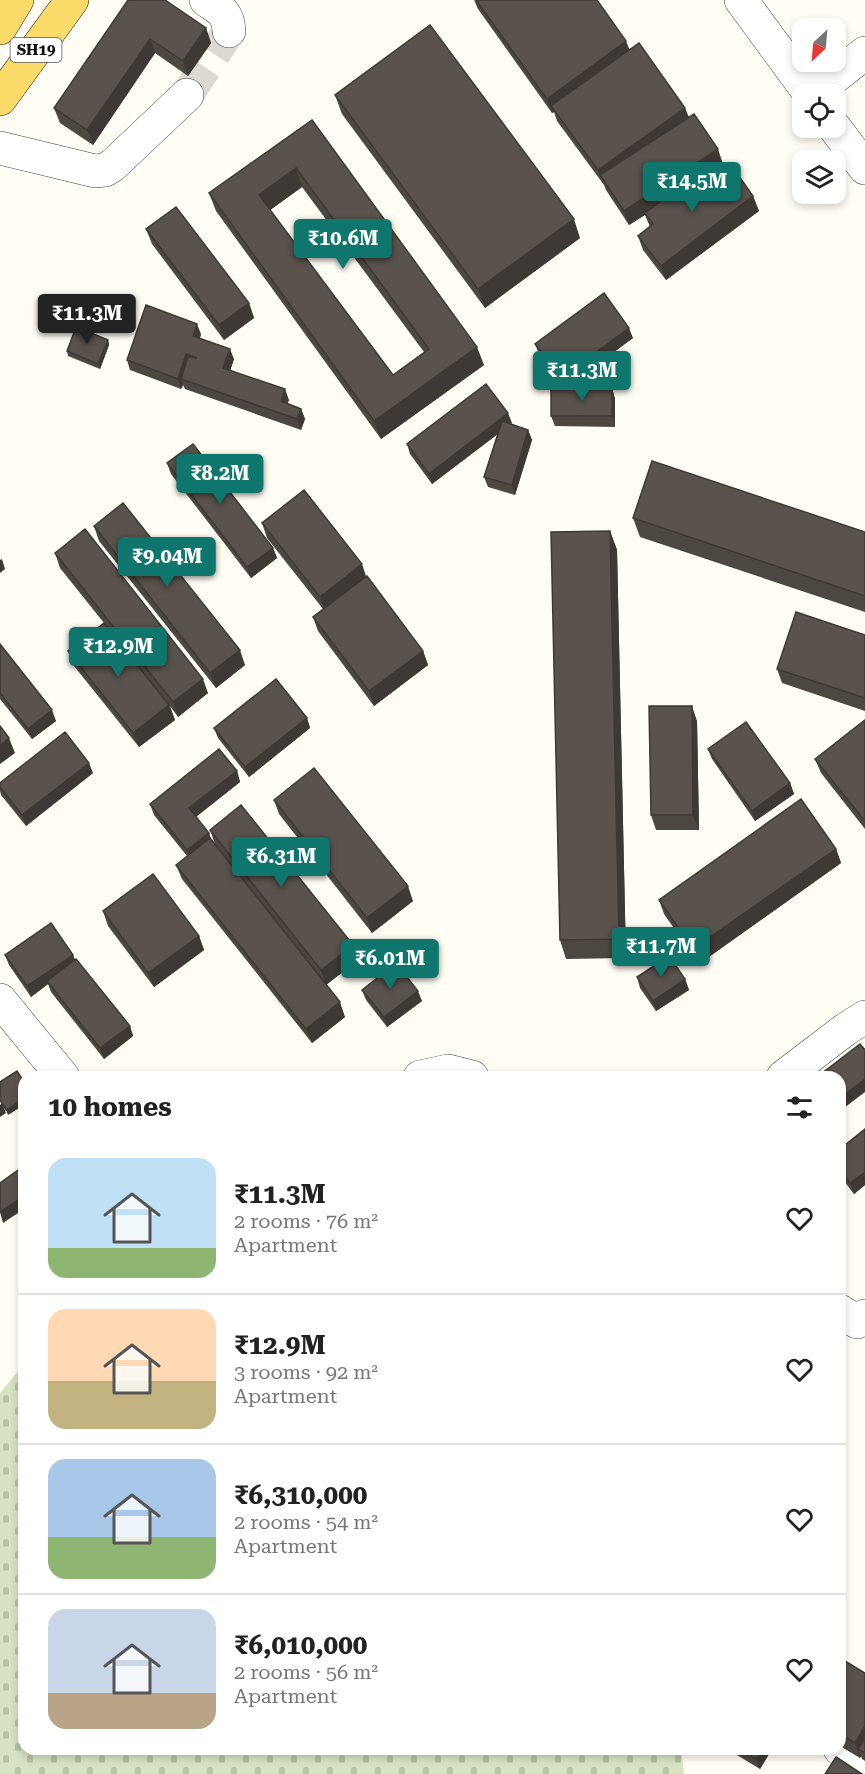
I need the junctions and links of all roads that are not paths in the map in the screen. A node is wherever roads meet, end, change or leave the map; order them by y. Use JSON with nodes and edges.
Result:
{"nodes":[{"id":1,"x":17,"y":0,"type":"edge"},
{"id":2,"x":72,"y":0,"type":"edge"},
{"id":3,"x":206,"y":0,"type":"edge"},
{"id":4,"x":741,"y":0,"type":"edge"},
{"id":5,"x":0,"y":28,"type":"edge"},
{"id":6,"x":229,"y":31,"type":"dead end"},
{"id":7,"x":865,"y":53,"type":"edge"},
{"id":8,"x":804,"y":84,"type":"edge"},
{"id":9,"x":825,"y":84,"type":"edge"},
{"id":10,"x":187,"y":95,"type":"tunnel mouth"},
{"id":11,"x":0,"y":99,"type":"edge"},
{"id":12,"x":842,"y":138,"type":"edge"},
{"id":13,"x":0,"y":148,"type":"edge"},
{"id":14,"x":865,"y":168,"type":"edge"},
{"id":15,"x":0,"y":1000,"type":"edge"},
{"id":16,"x":865,"y":1017,"type":"edge"},
{"id":17,"x":58,"y":1071,"type":"edge"},
{"id":18,"x":791,"y":1071,"type":"edge"},
{"id":19,"x":846,"y":1753,"type":"edge"},
{"id":20,"x":865,"y":1765,"type":"edge"}],
"edges":[{"from":1,"to":5,"type":"main road","number":"SH19"},
{"from":2,"to":11,"type":"main road","number":"SH19"},
{"from":3,"to":6,"type":"street"},
{"from":4,"to":8,"type":"street"},
{"from":7,"to":9,"type":"street"},
{"from":10,"to":13,"type":"street"},
{"from":12,"to":14,"type":"street"},
{"from":15,"to":17,"type":"street"},
{"from":16,"to":18,"type":"street"},
{"from":19,"to":20,"type":"street"}]}
